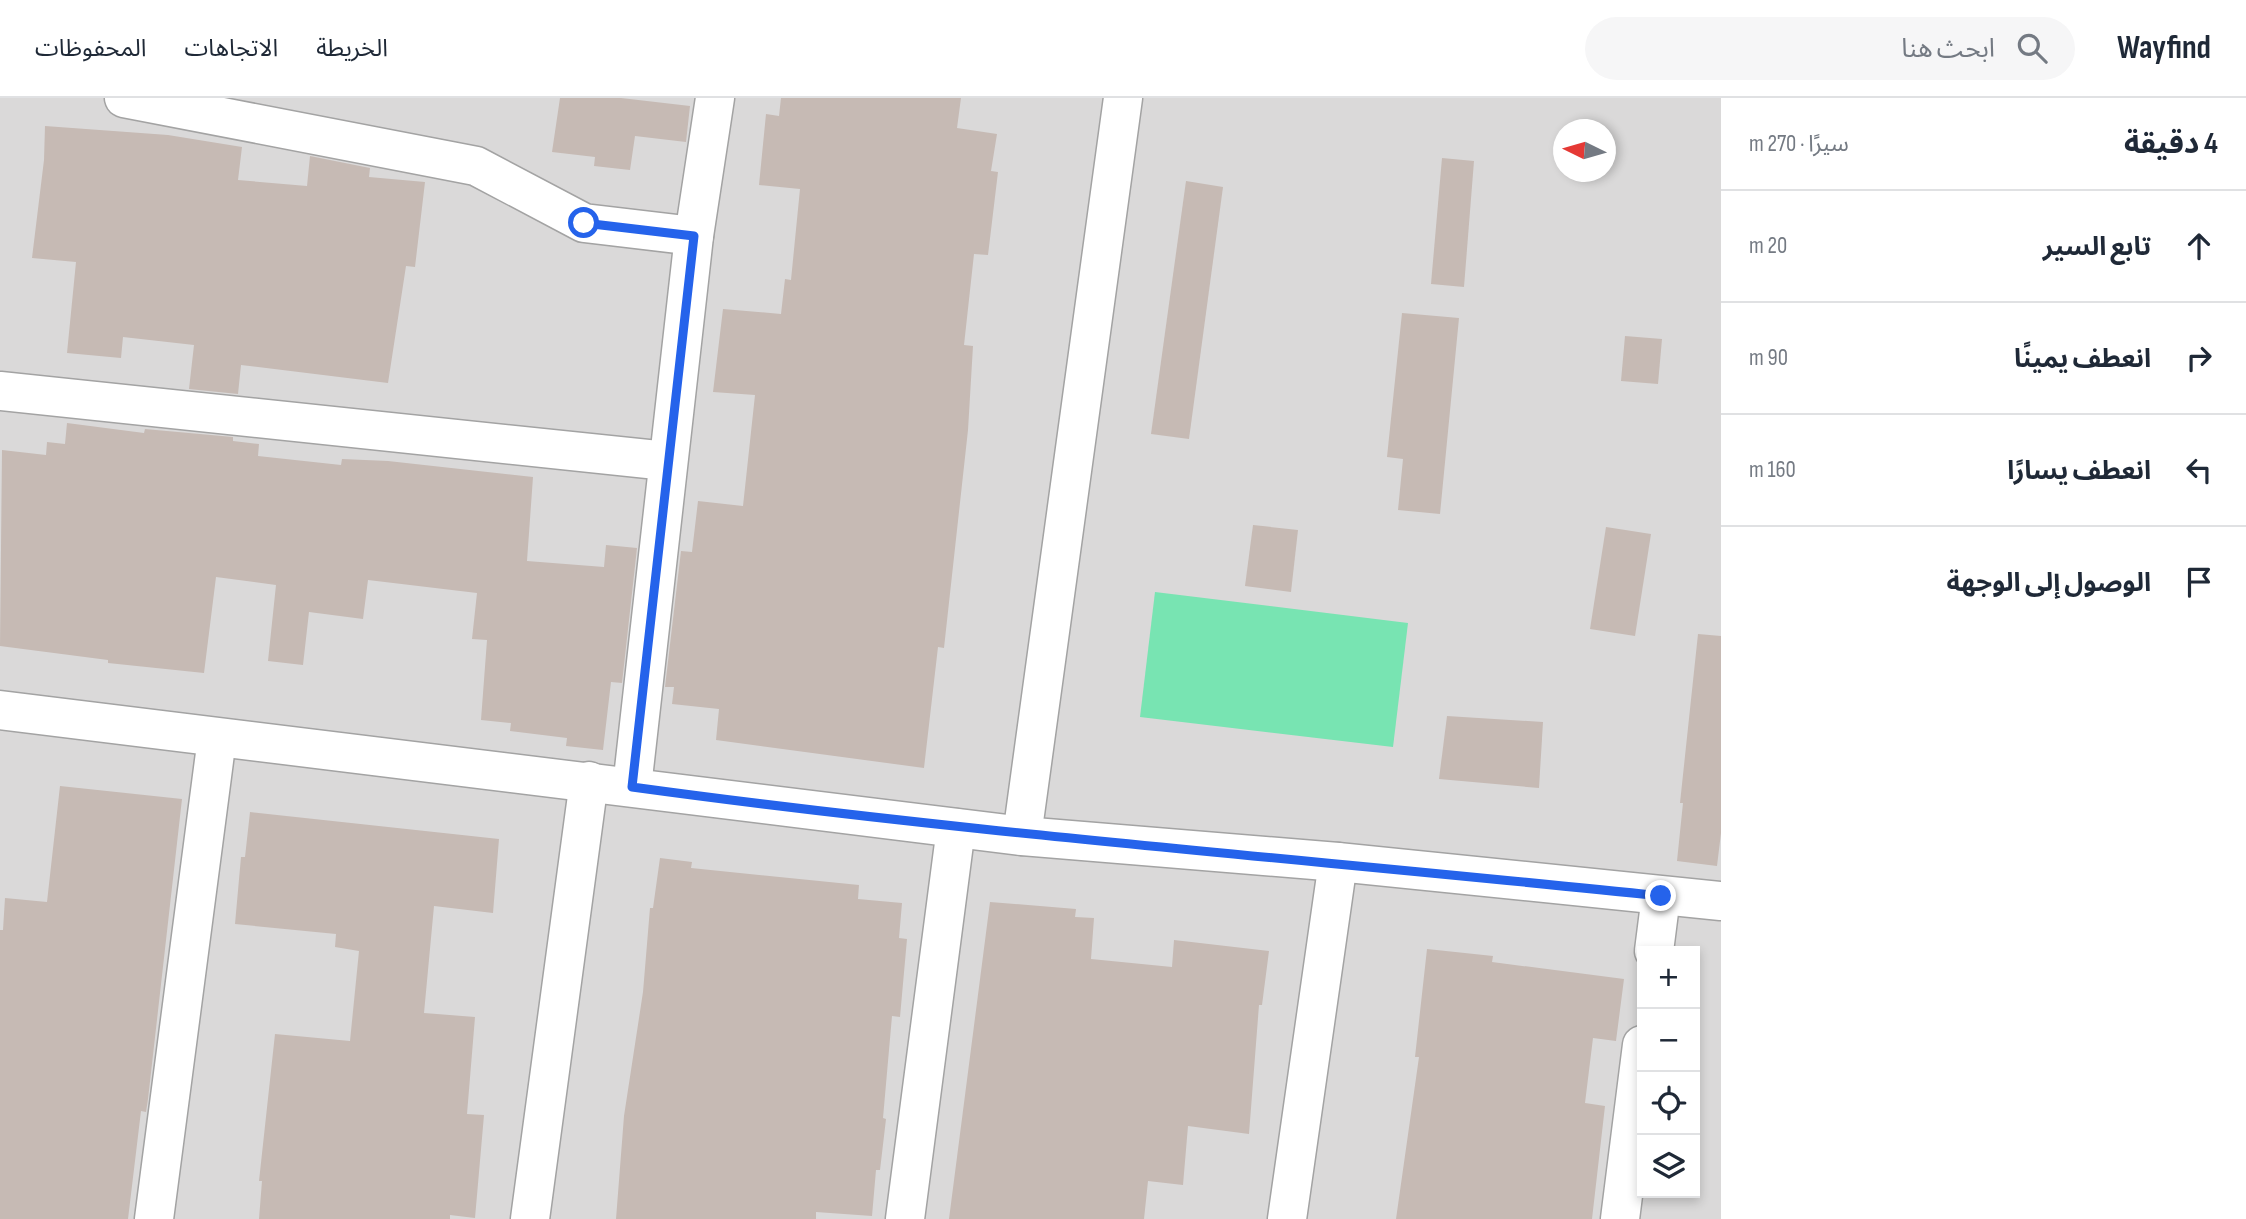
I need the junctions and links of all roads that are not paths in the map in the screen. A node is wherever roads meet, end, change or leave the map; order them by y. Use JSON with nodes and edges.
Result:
{"nodes":[{"id":1,"x":124,"y":98,"type":"edge"},
{"id":2,"x":715,"y":98,"type":"edge"},
{"id":3,"x":1123,"y":98,"type":"edge"},
{"id":4,"x":694,"y":236,"type":"junction"},
{"id":5,"x":0,"y":391,"type":"edge"},
{"id":6,"x":667,"y":461,"type":"junction"},
{"id":7,"x":0,"y":710,"type":"edge"},
{"id":8,"x":218,"y":738,"type":"junction"},
{"id":9,"x":589,"y":781,"type":"junction"},
{"id":10,"x":632,"y":787,"type":"junction"},
{"id":11,"x":956,"y":828,"type":"junction"},
{"id":12,"x":1022,"y":836,"type":"junction"},
{"id":13,"x":1338,"y":862,"type":"junction"},
{"id":14,"x":1661,"y":896,"type":"junction"},
{"id":15,"x":1721,"y":901,"type":"edge"},
{"id":16,"x":1655,"y":946,"type":"edge"},
{"id":17,"x":1639,"y":1072,"type":"edge"},
{"id":18,"x":154,"y":1219,"type":"edge"},
{"id":19,"x":530,"y":1219,"type":"edge"},
{"id":20,"x":905,"y":1219,"type":"edge"},
{"id":21,"x":1287,"y":1219,"type":"edge"},
{"id":22,"x":1620,"y":1219,"type":"edge"}],
"edges":[{"from":1,"to":4,"type":"street"},
{"from":2,"to":4,"type":"street"},
{"from":3,"to":12,"type":"street"},
{"from":4,"to":6,"type":"street"},
{"from":5,"to":6,"type":"street"},
{"from":6,"to":10,"type":"street"},
{"from":7,"to":8,"type":"street"},
{"from":8,"to":9,"type":"street"},
{"from":8,"to":18,"type":"street"},
{"from":9,"to":10,"type":"street"},
{"from":9,"to":19,"type":"street"},
{"from":10,"to":11,"type":"street"},
{"from":11,"to":12,"type":"street"},
{"from":11,"to":20,"type":"street"},
{"from":12,"to":13,"type":"street"},
{"from":13,"to":14,"type":"street"},
{"from":13,"to":21,"type":"street"},
{"from":14,"to":15,"type":"street"},
{"from":14,"to":16,"type":"street"},
{"from":17,"to":22,"type":"street"}]}
